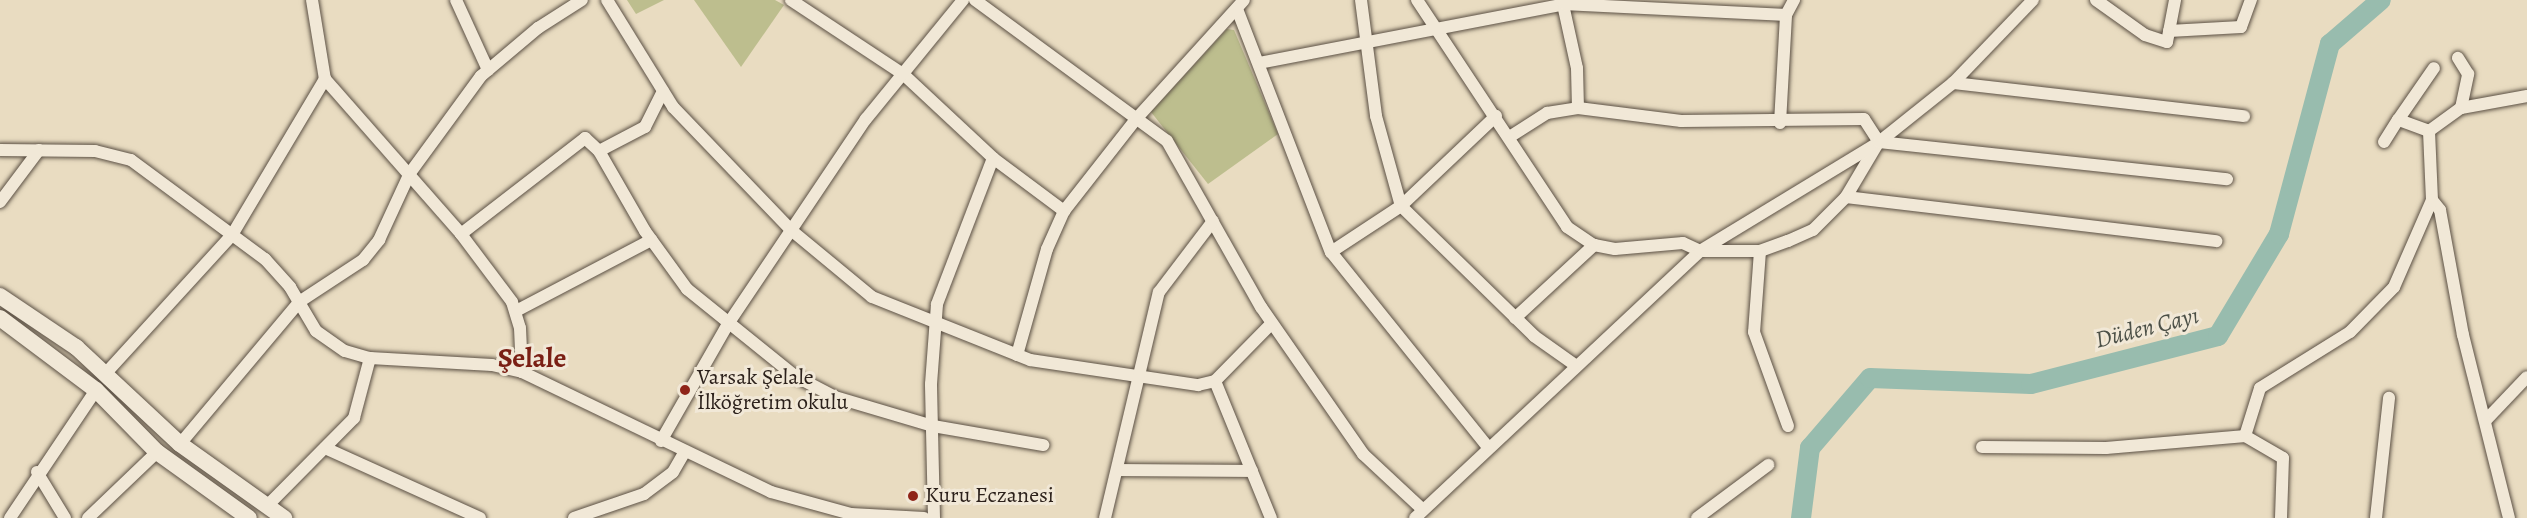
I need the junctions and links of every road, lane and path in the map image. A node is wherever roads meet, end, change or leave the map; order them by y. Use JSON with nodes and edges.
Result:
{"nodes":[{"id":1,"x":312,"y":0,"type":"edge"},
{"id":2,"x":456,"y":0,"type":"edge"},
{"id":3,"x":582,"y":0,"type":"edge"},
{"id":4,"x":607,"y":0,"type":"edge"},
{"id":5,"x":791,"y":0,"type":"edge"},
{"id":6,"x":963,"y":0,"type":"edge"},
{"id":7,"x":975,"y":0,"type":"edge"},
{"id":8,"x":1361,"y":0,"type":"edge"},
{"id":9,"x":1417,"y":0,"type":"edge"},
{"id":10,"x":1794,"y":0,"type":"edge"},
{"id":11,"x":2033,"y":0,"type":"edge"},
{"id":12,"x":2096,"y":0,"type":"edge"},
{"id":13,"x":2175,"y":0,"type":"edge"},
{"id":14,"x":2251,"y":0,"type":"edge"},
{"id":15,"x":1241,"y":2,"type":"edge"},
{"id":16,"x":1563,"y":2,"type":"edge"},
{"id":17,"x":1701,"y":5,"type":"edge"},
{"id":18,"x":1786,"y":15,"type":"junction"},
{"id":19,"x":1434,"y":30,"type":"junction"},
{"id":20,"x":2169,"y":31,"type":"junction"},
{"id":21,"x":1365,"y":39,"type":"junction"},
{"id":22,"x":2458,"y":58,"type":"dead end"},
{"id":23,"x":1259,"y":63,"type":"junction"},
{"id":24,"x":2434,"y":68,"type":"dead end"},
{"id":25,"x":488,"y":70,"type":"junction"},
{"id":26,"x":903,"y":74,"type":"junction"},
{"id":27,"x":325,"y":79,"type":"junction"},
{"id":28,"x":1953,"y":83,"type":"junction"},
{"id":29,"x":663,"y":91,"type":"junction"},
{"id":30,"x":2527,"y":96,"type":"edge"},
{"id":31,"x":1578,"y":108,"type":"junction"},
{"id":32,"x":2461,"y":108,"type":"junction"},
{"id":33,"x":1496,"y":116,"type":"junction"},
{"id":34,"x":2244,"y":116,"type":"dead end"},
{"id":35,"x":1137,"y":118,"type":"junction"},
{"id":36,"x":2398,"y":120,"type":"junction"},
{"id":37,"x":1780,"y":123,"type":"junction"},
{"id":38,"x":2430,"y":131,"type":"junction"},
{"id":39,"x":1511,"y":136,"type":"junction"},
{"id":40,"x":1879,"y":142,"type":"junction"},
{"id":41,"x":2384,"y":142,"type":"dead end"},
{"id":42,"x":0,"y":150,"type":"edge"},
{"id":43,"x":39,"y":150,"type":"junction"},
{"id":44,"x":599,"y":151,"type":"junction"},
{"id":45,"x":993,"y":158,"type":"junction"},
{"id":46,"x":410,"y":173,"type":"junction"},
{"id":47,"x":2228,"y":179,"type":"dead end"},
{"id":48,"x":1846,"y":197,"type":"junction"},
{"id":49,"x":2432,"y":200,"type":"junction"},
{"id":50,"x":0,"y":202,"type":"edge"},
{"id":51,"x":1401,"y":206,"type":"junction"},
{"id":52,"x":1064,"y":212,"type":"junction"},
{"id":53,"x":1212,"y":221,"type":"junction"},
{"id":54,"x":791,"y":230,"type":"junction"},
{"id":55,"x":461,"y":234,"type":"junction"},
{"id":56,"x":232,"y":235,"type":"junction"},
{"id":57,"x":651,"y":240,"type":"junction"},
{"id":58,"x":2216,"y":242,"type":"dead end"},
{"id":59,"x":1594,"y":245,"type":"junction"},
{"id":60,"x":1700,"y":251,"type":"junction"},
{"id":61,"x":1760,"y":251,"type":"junction"},
{"id":62,"x":1331,"y":252,"type":"junction"},
{"id":63,"x":0,"y":296,"type":"edge"},
{"id":64,"x":299,"y":302,"type":"junction"},
{"id":65,"x":516,"y":311,"type":"junction"},
{"id":66,"x":1515,"y":318,"type":"junction"},
{"id":67,"x":1,"y":320,"type":"edge"},
{"id":68,"x":731,"y":320,"type":"junction"},
{"id":69,"x":1272,"y":323,"type":"junction"},
{"id":70,"x":935,"y":326,"type":"junction"},
{"id":71,"x":1017,"y":355,"type":"junction"},
{"id":72,"x":370,"y":358,"type":"junction"},
{"id":73,"x":1575,"y":365,"type":"junction"},
{"id":74,"x":522,"y":372,"type":"junction"},
{"id":75,"x":106,"y":373,"type":"junction"},
{"id":76,"x":1137,"y":377,"type":"junction"},
{"id":77,"x":2527,"y":377,"type":"edge"},
{"id":78,"x":1215,"y":381,"type":"junction"},
{"id":79,"x":96,"y":390,"type":"junction"},
{"id":80,"x":2389,"y":398,"type":"dead end"},
{"id":81,"x":2486,"y":420,"type":"junction"},
{"id":82,"x":933,"y":426,"type":"junction"},
{"id":83,"x":1788,"y":426,"type":"dead end"},
{"id":84,"x":2245,"y":435,"type":"junction"},
{"id":85,"x":661,"y":441,"type":"junction"},
{"id":86,"x":180,"y":444,"type":"junction"},
{"id":87,"x":1043,"y":445,"type":"dead end"},
{"id":88,"x":1488,"y":447,"type":"junction"},
{"id":89,"x":1982,"y":447,"type":"dead end"},
{"id":90,"x":326,"y":448,"type":"junction"},
{"id":91,"x":157,"y":452,"type":"junction"},
{"id":92,"x":684,"y":453,"type":"junction"},
{"id":93,"x":1768,"y":465,"type":"dead end"},
{"id":94,"x":1120,"y":470,"type":"junction"},
{"id":95,"x":1251,"y":471,"type":"junction"},
{"id":96,"x":37,"y":472,"type":"junction"},
{"id":97,"x":267,"y":506,"type":"junction"},
{"id":98,"x":1418,"y":513,"type":"edge"},
{"id":99,"x":10,"y":518,"type":"edge"},
{"id":100,"x":65,"y":518,"type":"edge"},
{"id":101,"x":88,"y":518,"type":"edge"},
{"id":102,"x":249,"y":518,"type":"edge"},
{"id":103,"x":284,"y":518,"type":"edge"},
{"id":104,"x":480,"y":518,"type":"edge"},
{"id":105,"x":574,"y":518,"type":"edge"},
{"id":106,"x":924,"y":518,"type":"edge"},
{"id":107,"x":934,"y":518,"type":"edge"},
{"id":108,"x":1105,"y":518,"type":"edge"},
{"id":109,"x":1271,"y":518,"type":"edge"},
{"id":110,"x":1697,"y":518,"type":"edge"},
{"id":111,"x":2281,"y":518,"type":"edge"},
{"id":112,"x":2376,"y":518,"type":"edge"},
{"id":113,"x":2509,"y":518,"type":"edge"}],
"edges":[{"from":1,"to":27,"type":"street"},
{"from":2,"to":25,"type":"street"},
{"from":3,"to":25,"type":"street"},
{"from":4,"to":29,"type":"street"},
{"from":5,"to":26,"type":"street"},
{"from":6,"to":26,"type":"street"},
{"from":7,"to":35,"type":"street"},
{"from":8,"to":21,"type":"street"},
{"from":9,"to":19,"type":"street"},
{"from":10,"to":18,"type":"street"},
{"from":11,"to":28,"type":"street"},
{"from":12,"to":20,"type":"street"},
{"from":13,"to":20,"type":"street"},
{"from":14,"to":20,"type":"street"},
{"from":15,"to":23,"type":"street"},
{"from":15,"to":35,"type":"street"},
{"from":16,"to":17,"type":"street"},
{"from":16,"to":19,"type":"street"},
{"from":16,"to":31,"type":"street"},
{"from":17,"to":18,"type":"street"},
{"from":18,"to":37,"type":"street"},
{"from":19,"to":21,"type":"street"},
{"from":19,"to":33,"type":"street"},
{"from":21,"to":23,"type":"street"},
{"from":21,"to":51,"type":"street"},
{"from":22,"to":32,"type":"street"},
{"from":23,"to":62,"type":"street"},
{"from":24,"to":36,"type":"street"},
{"from":25,"to":46,"type":"street"},
{"from":26,"to":45,"type":"street"},
{"from":26,"to":54,"type":"street"},
{"from":27,"to":46,"type":"street"},
{"from":27,"to":56,"type":"street"},
{"from":28,"to":34,"type":"street"},
{"from":28,"to":40,"type":"street"},
{"from":29,"to":44,"type":"street"},
{"from":29,"to":54,"type":"street"},
{"from":30,"to":32,"type":"street"},
{"from":31,"to":37,"type":"street"},
{"from":31,"to":39,"type":"street"},
{"from":32,"to":38,"type":"street"},
{"from":33,"to":39,"type":"street"},
{"from":33,"to":51,"type":"street"},
{"from":35,"to":52,"type":"street"},
{"from":35,"to":53,"type":"street"},
{"from":36,"to":38,"type":"street"},
{"from":36,"to":41,"type":"street"},
{"from":37,"to":40,"type":"street"},
{"from":38,"to":49,"type":"street"},
{"from":39,"to":59,"type":"street"},
{"from":40,"to":47,"type":"street"},
{"from":40,"to":48,"type":"street"},
{"from":40,"to":60,"type":"street"},
{"from":42,"to":43,"type":"street"},
{"from":43,"to":50,"type":"street"},
{"from":43,"to":56,"type":"street"},
{"from":44,"to":55,"type":"street"},
{"from":44,"to":57,"type":"street"},
{"from":45,"to":52,"type":"street"},
{"from":45,"to":70,"type":"street"},
{"from":46,"to":55,"type":"street"},
{"from":46,"to":64,"type":"street"},
{"from":48,"to":58,"type":"street"},
{"from":48,"to":61,"type":"street"},
{"from":49,"to":81,"type":"street"},
{"from":49,"to":84,"type":"street"},
{"from":51,"to":62,"type":"street"},
{"from":51,"to":66,"type":"street"},
{"from":52,"to":71,"type":"street"},
{"from":53,"to":69,"type":"street"},
{"from":53,"to":76,"type":"street"},
{"from":54,"to":68,"type":"street"},
{"from":54,"to":70,"type":"street"},
{"from":55,"to":65,"type":"street"},
{"from":56,"to":64,"type":"street"},
{"from":56,"to":75,"type":"street"},
{"from":57,"to":65,"type":"street"},
{"from":57,"to":68,"type":"street"},
{"from":59,"to":60,"type":"street"},
{"from":59,"to":66,"type":"street"},
{"from":60,"to":61,"type":"street"},
{"from":60,"to":73,"type":"street"},
{"from":61,"to":83,"type":"street"},
{"from":62,"to":88,"type":"street"},
{"from":63,"to":75,"type":"street"},
{"from":64,"to":72,"type":"street"},
{"from":64,"to":86,"type":"street"},
{"from":65,"to":74,"type":"street"},
{"from":66,"to":73,"type":"street"},
{"from":67,"to":79,"type":"street"},
{"from":68,"to":82,"type":"street"},
{"from":68,"to":85,"type":"street"},
{"from":69,"to":78,"type":"street"},
{"from":69,"to":98,"type":"street"},
{"from":70,"to":71,"type":"street"},
{"from":70,"to":82,"type":"street"},
{"from":71,"to":76,"type":"street"},
{"from":72,"to":74,"type":"street"},
{"from":72,"to":90,"type":"street"},
{"from":73,"to":88,"type":"street"},
{"from":74,"to":85,"type":"street"},
{"from":75,"to":86,"type":"street"},
{"from":76,"to":78,"type":"street"},
{"from":76,"to":94,"type":"street"},
{"from":77,"to":81,"type":"street"},
{"from":78,"to":95,"type":"street"},
{"from":79,"to":91,"type":"street"},
{"from":79,"to":96,"type":"street"},
{"from":80,"to":112,"type":"street"},
{"from":81,"to":113,"type":"street"},
{"from":82,"to":87,"type":"street"},
{"from":82,"to":107,"type":"street"},
{"from":84,"to":89,"type":"street"},
{"from":84,"to":111,"type":"street"},
{"from":85,"to":92,"type":"street"},
{"from":86,"to":97,"type":"street"},
{"from":88,"to":98,"type":"street"},
{"from":90,"to":97,"type":"street"},
{"from":90,"to":104,"type":"street"},
{"from":91,"to":101,"type":"street"},
{"from":91,"to":102,"type":"street"},
{"from":92,"to":105,"type":"street"},
{"from":92,"to":106,"type":"street"},
{"from":93,"to":110,"type":"street"},
{"from":94,"to":95,"type":"street"},
{"from":94,"to":108,"type":"street"},
{"from":95,"to":109,"type":"street"},
{"from":96,"to":99,"type":"street"},
{"from":96,"to":100,"type":"street"},
{"from":97,"to":103,"type":"street"}]}
